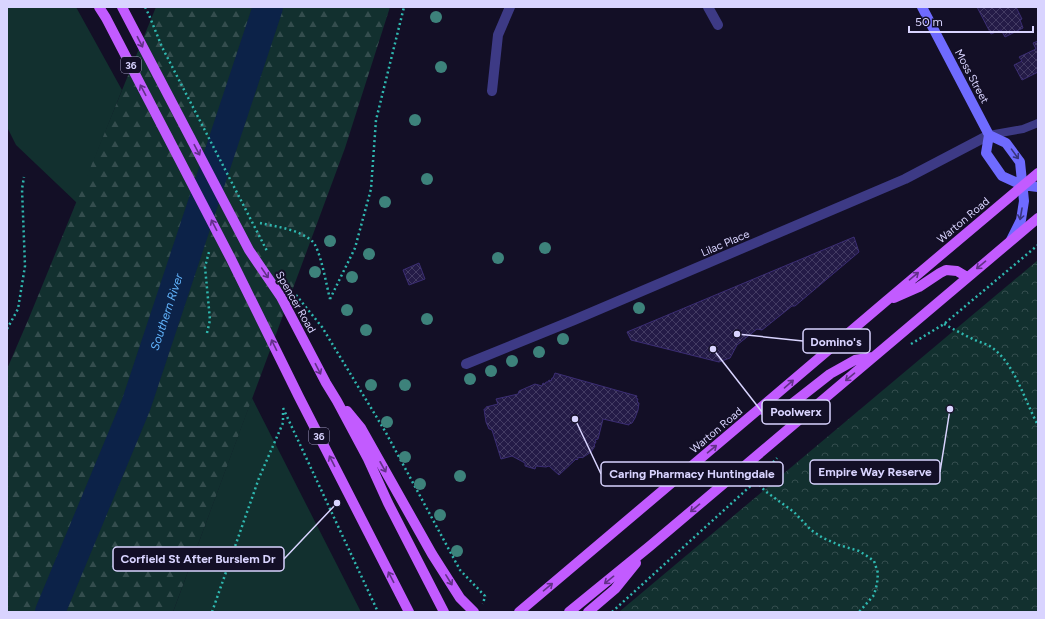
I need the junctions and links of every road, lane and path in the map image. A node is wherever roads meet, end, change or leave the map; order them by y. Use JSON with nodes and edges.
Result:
{"nodes":[{"id":1,"x":99,"y":7,"type":"edge"},
{"id":2,"x":122,"y":7,"type":"edge"},
{"id":3,"x":145,"y":7,"type":"edge"},
{"id":4,"x":404,"y":7,"type":"edge"},
{"id":5,"x":510,"y":7,"type":"edge"},
{"id":6,"x":708,"y":7,"type":"edge"},
{"id":7,"x":922,"y":7,"type":"edge"},
{"id":8,"x":718,"y":25,"type":"dead end"},
{"id":9,"x":492,"y":91,"type":"dead end"},
{"id":10,"x":1038,"y":123,"type":"edge"},
{"id":11,"x":989,"y":135,"type":"junction"},
{"id":12,"x":1038,"y":173,"type":"edge"},
{"id":13,"x":24,"y":177,"type":"dead end"},
{"id":14,"x":1022,"y":186,"type":"junction"},
{"id":15,"x":1038,"y":187,"type":"edge"},
{"id":16,"x":1038,"y":218,"type":"edge"},
{"id":17,"x":260,"y":223,"type":"dead end"},
{"id":18,"x":1011,"y":240,"type":"junction"},
{"id":19,"x":1038,"y":245,"type":"edge"},
{"id":20,"x":209,"y":252,"type":"dead end"},
{"id":21,"x":270,"y":257,"type":"dead end"},
{"id":22,"x":967,"y":277,"type":"junction"},
{"id":23,"x":295,"y":293,"type":"dead end"},
{"id":24,"x":885,"y":302,"type":"junction"},
{"id":25,"x":944,"y":324,"type":"junction"},
{"id":26,"x":7,"y":329,"type":"edge"},
{"id":27,"x":207,"y":333,"type":"dead end"},
{"id":28,"x":905,"y":348,"type":"dead end"},
{"id":29,"x":873,"y":357,"type":"junction"},
{"id":30,"x":466,"y":364,"type":"dead end"},
{"id":31,"x":337,"y":401,"type":"junction"},
{"id":32,"x":759,"y":409,"type":"junction"},
{"id":33,"x":1038,"y":425,"type":"edge"},
{"id":34,"x":777,"y":458,"type":"dead end"},
{"id":35,"x":756,"y":481,"type":"junction"},
{"id":36,"x":650,"y":546,"type":"junction"},
{"id":37,"x":478,"y":609,"type":"edge"},
{"id":38,"x":212,"y":612,"type":"edge"},
{"id":39,"x":378,"y":612,"type":"edge"},
{"id":40,"x":409,"y":612,"type":"edge"},
{"id":41,"x":444,"y":612,"type":"edge"},
{"id":42,"x":519,"y":612,"type":"edge"},
{"id":43,"x":569,"y":612,"type":"edge"},
{"id":44,"x":588,"y":612,"type":"edge"},
{"id":45,"x":612,"y":612,"type":"edge"},
{"id":46,"x":859,"y":612,"type":"edge"}],
"edges":[{"from":40,"to":1,"type":"main road","number":"36","one_way":true},
{"from":2,"to":31,"type":"main road","name":"Spencer Road","number":"36","one_way":true},
{"from":3,"to":21,"type":"path"},
{"from":4,"to":17,"type":"path"},
{"from":5,"to":9,"type":"street"},
{"from":6,"to":8,"type":"street"},
{"from":7,"to":11,"type":"street","name":"Moss Street"},
{"from":10,"to":11,"type":"lane"},
{"from":11,"to":14,"type":"street","one_way":true},
{"from":11,"to":14,"type":"street"},
{"from":11,"to":30,"type":"street","name":"Lilac Place"},
{"from":12,"to":14,"type":"main road","name":"Warton Road"},
{"from":13,"to":26,"type":"path"},
{"from":14,"to":15,"type":"street"},
{"from":14,"to":18,"type":"street","one_way":true},
{"from":24,"to":14,"type":"main road","name":"Warton Road","one_way":true},
{"from":16,"to":18,"type":"main road"},
{"from":18,"to":22,"type":"main road","one_way":true},
{"from":19,"to":25,"type":"path"},
{"from":20,"to":27,"type":"path"},
{"from":22,"to":24,"type":"main road"},
{"from":22,"to":29,"type":"main road"},
{"from":23,"to":37,"type":"path"},
{"from":32,"to":24,"type":"main road","name":"Warton Road","one_way":true},
{"from":25,"to":28,"type":"path"},
{"from":25,"to":33,"type":"path"},
{"from":29,"to":32,"type":"main road"},
{"from":29,"to":36,"type":"main road","one_way":true},
{"from":31,"to":37,"type":"main road","one_way":true},
{"from":31,"to":41,"type":"main road","name":"Spencer Road","number":"36"},
{"from":42,"to":32,"type":"main road","name":"Warton Road","one_way":true},
{"from":34,"to":35,"type":"path"},
{"from":35,"to":45,"type":"path"},
{"from":35,"to":46,"type":"path"},
{"from":36,"to":43,"type":"main road","one_way":true},
{"from":36,"to":44,"type":"main road"},
{"from":38,"to":39,"type":"path"}]}
